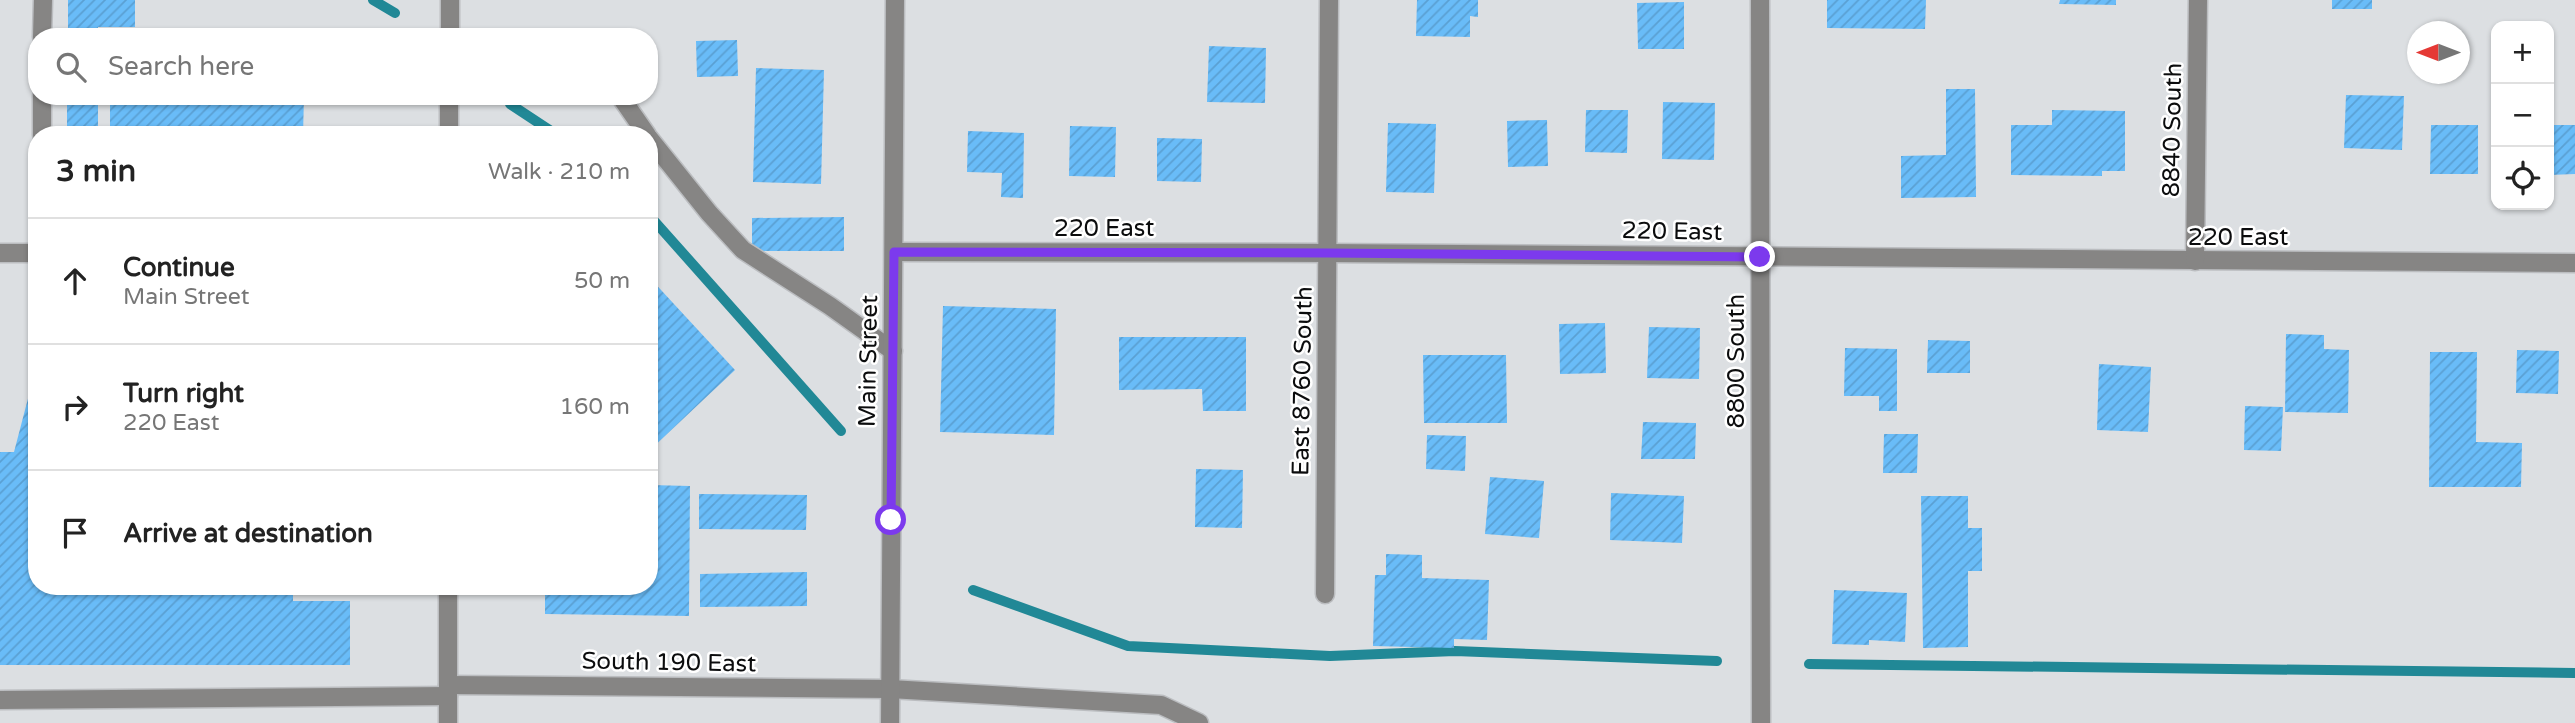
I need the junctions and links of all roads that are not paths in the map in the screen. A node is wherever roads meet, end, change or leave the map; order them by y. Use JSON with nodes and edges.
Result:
{"nodes":[{"id":1,"x":43,"y":0,"type":"edge"},
{"id":2,"x":450,"y":0,"type":"edge"},
{"id":3,"x":895,"y":0,"type":"edge"},
{"id":4,"x":1329,"y":0,"type":"edge"},
{"id":5,"x":1760,"y":0,"type":"edge"},
{"id":6,"x":2198,"y":0,"type":"edge"},
{"id":7,"x":42,"y":28,"type":"edge"},
{"id":8,"x":450,"y":28,"type":"edge"},
{"id":9,"x":42,"y":105,"type":"edge"},
{"id":10,"x":449,"y":105,"type":"edge"},
{"id":11,"x":626,"y":105,"type":"edge"},
{"id":12,"x":42,"y":126,"type":"edge"},
{"id":13,"x":449,"y":126,"type":"edge"},
{"id":14,"x":641,"y":126,"type":"edge"},
{"id":15,"x":658,"y":149,"type":"edge"},
{"id":16,"x":894,"y":252,"type":"junction"},
{"id":17,"x":0,"y":253,"type":"edge"},
{"id":18,"x":28,"y":253,"type":"edge"},
{"id":19,"x":1328,"y":253,"type":"junction"},
{"id":20,"x":1760,"y":257,"type":"junction"},
{"id":21,"x":2195,"y":261,"type":"junction"},
{"id":22,"x":2575,"y":262,"type":"edge"},
{"id":23,"x":892,"y":351,"type":"junction"},
{"id":24,"x":1325,"y":594,"type":"dead end"},
{"id":25,"x":448,"y":595,"type":"edge"},
{"id":26,"x":890,"y":689,"type":"junction"},
{"id":27,"x":448,"y":690,"type":"junction"},
{"id":28,"x":0,"y":700,"type":"edge"},
{"id":29,"x":448,"y":723,"type":"edge"},
{"id":30,"x":890,"y":723,"type":"edge"},
{"id":31,"x":1199,"y":723,"type":"edge"},
{"id":32,"x":1760,"y":723,"type":"edge"}],
"edges":[{"from":1,"to":7,"type":"street"},
{"from":2,"to":8,"type":"street"},
{"from":3,"to":16,"type":"street","name":"Main Street"},
{"from":4,"to":19,"type":"street","name":"East 8760 South"},
{"from":5,"to":20,"type":"street","name":"8800 South"},
{"from":6,"to":21,"type":"street","name":"8840 South"},
{"from":9,"to":12,"type":"street"},
{"from":10,"to":13,"type":"street"},
{"from":11,"to":14,"type":"street"},
{"from":15,"to":23,"type":"street"},
{"from":16,"to":19,"type":"street","name":"220 East"},
{"from":16,"to":23,"type":"street","name":"Main Street"},
{"from":17,"to":18,"type":"street"},
{"from":19,"to":20,"type":"street","name":"220 East"},
{"from":19,"to":24,"type":"street","name":"East 8760 South"},
{"from":20,"to":21,"type":"street","name":"220 East"},
{"from":20,"to":32,"type":"street","name":"8800 South"},
{"from":21,"to":22,"type":"street","name":"220 East"},
{"from":23,"to":26,"type":"street","name":"Main Street"},
{"from":25,"to":27,"type":"street"},
{"from":26,"to":27,"type":"street","name":"South 190 East"},
{"from":26,"to":30,"type":"street","name":"Main Street"},
{"from":26,"to":31,"type":"street","name":"South 190 East"},
{"from":27,"to":28,"type":"street","name":"South 190 East"},
{"from":27,"to":29,"type":"street"}]}
